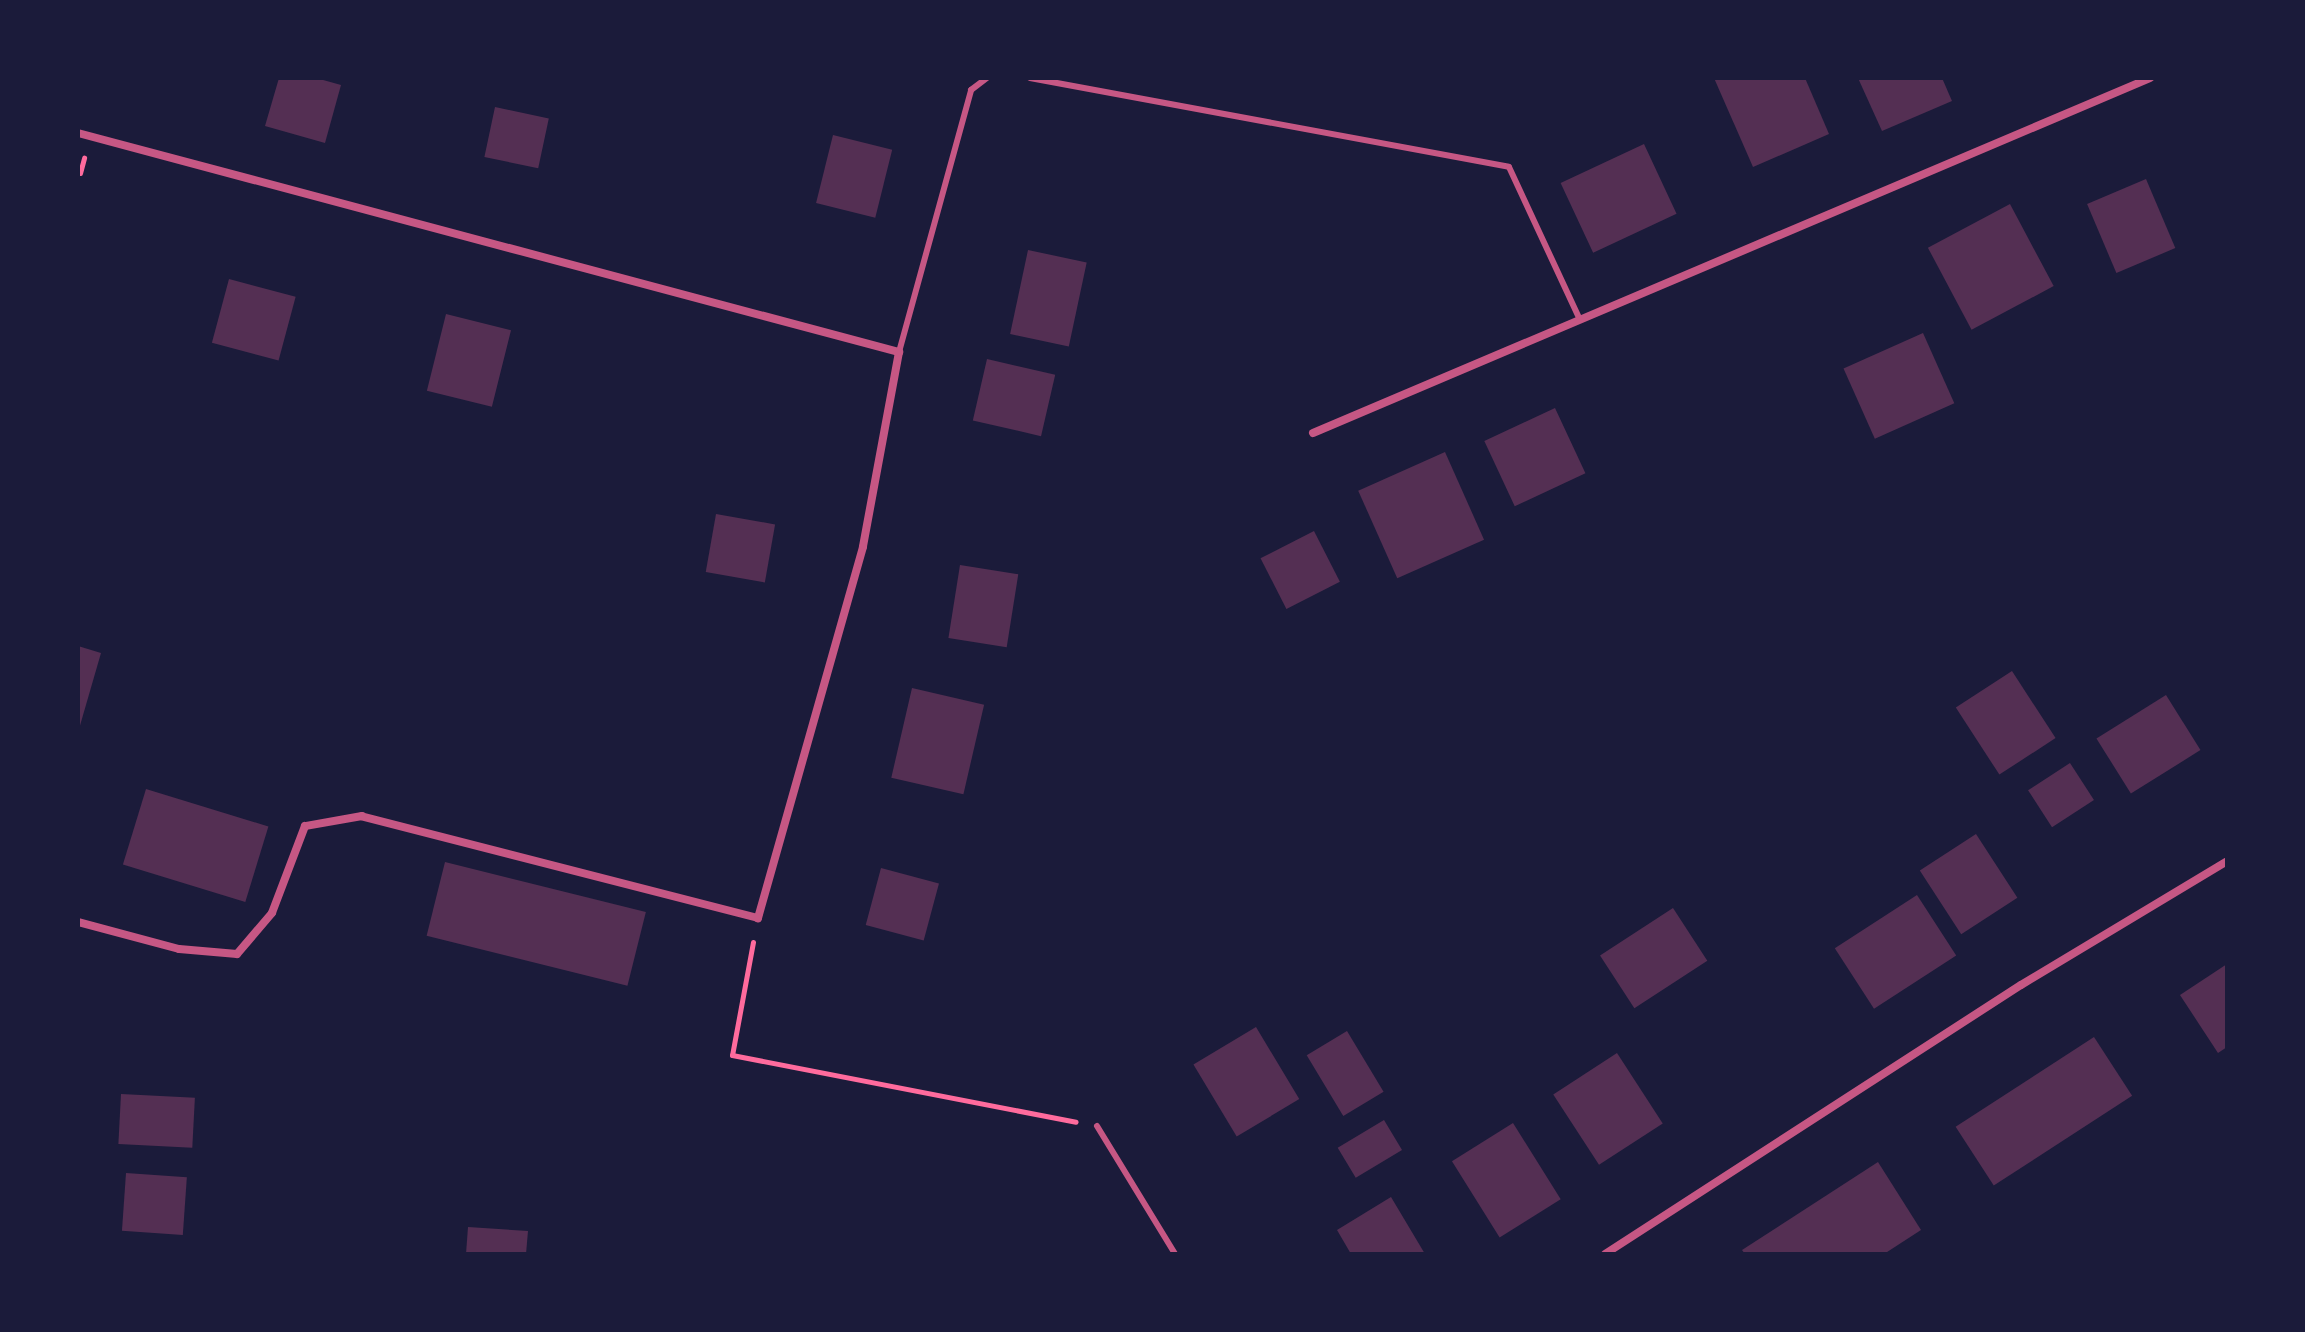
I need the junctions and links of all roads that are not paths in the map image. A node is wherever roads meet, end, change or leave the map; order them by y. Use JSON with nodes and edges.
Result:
{"nodes":[{"id":1,"x":987,"y":78,"type":"edge"},
{"id":2,"x":1030,"y":78,"type":"edge"},
{"id":3,"x":2150,"y":78,"type":"edge"},
{"id":4,"x":78,"y":133,"type":"edge"},
{"id":5,"x":1579,"y":318,"type":"junction"},
{"id":6,"x":899,"y":352,"type":"junction"},
{"id":7,"x":1313,"y":433,"type":"dead end"},
{"id":8,"x":2227,"y":861,"type":"edge"},
{"id":9,"x":78,"y":922,"type":"edge"},
{"id":10,"x":1097,"y":1126,"type":"road end"},
{"id":11,"x":1175,"y":1254,"type":"edge"},
{"id":12,"x":1605,"y":1254,"type":"edge"}],
"edges":[{"from":1,"to":6,"type":"lane"},
{"from":2,"to":5,"type":"lane"},
{"from":3,"to":5,"type":"street"},
{"from":4,"to":6,"type":"street"},
{"from":5,"to":7,"type":"street"},
{"from":6,"to":9,"type":"street"},
{"from":8,"to":12,"type":"street"},
{"from":10,"to":11,"type":"lane"}]}
